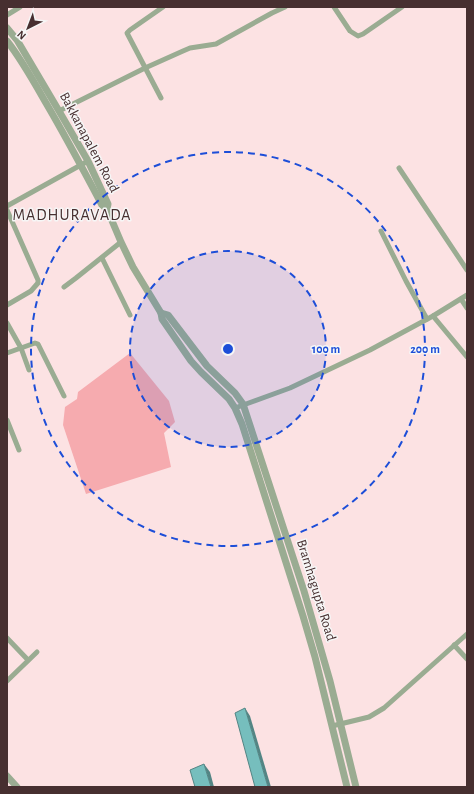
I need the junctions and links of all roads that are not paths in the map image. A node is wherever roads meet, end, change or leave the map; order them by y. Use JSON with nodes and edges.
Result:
{"nodes":[{"id":1,"x":20,"y":7,"type":"edge"},
{"id":2,"x":163,"y":7,"type":"edge"},
{"id":3,"x":285,"y":7,"type":"edge"},
{"id":4,"x":334,"y":7,"type":"edge"},
{"id":5,"x":402,"y":7,"type":"edge"},
{"id":6,"x":7,"y":15,"type":"edge"},
{"id":7,"x":7,"y":28,"type":"edge"},
{"id":8,"x":7,"y":41,"type":"edge"},
{"id":9,"x":145,"y":68,"type":"junction"},
{"id":10,"x":160,"y":98,"type":"dead end"},
{"id":11,"x":59,"y":111,"type":"junction"},
{"id":12,"x":85,"y":163,"type":"junction"},
{"id":13,"x":399,"y":168,"type":"dead end"},
{"id":14,"x":7,"y":206,"type":"edge"},
{"id":15,"x":7,"y":210,"type":"edge"},
{"id":16,"x":381,"y":232,"type":"dead end"},
{"id":17,"x":121,"y":242,"type":"junction"},
{"id":18,"x":102,"y":258,"type":"junction"},
{"id":19,"x":467,"y":270,"type":"edge"},
{"id":20,"x":64,"y":286,"type":"dead end"},
{"id":21,"x":467,"y":295,"type":"edge"},
{"id":22,"x":460,"y":299,"type":"junction"},
{"id":23,"x":7,"y":305,"type":"edge"},
{"id":24,"x":467,"y":308,"type":"edge"},
{"id":25,"x":161,"y":313,"type":"junction"},
{"id":26,"x":130,"y":315,"type":"dead end"},
{"id":27,"x":434,"y":316,"type":"junction"},
{"id":28,"x":427,"y":319,"type":"junction"},
{"id":29,"x":7,"y":323,"type":"edge"},
{"id":30,"x":21,"y":348,"type":"junction"},
{"id":31,"x":7,"y":353,"type":"edge"},
{"id":32,"x":467,"y":357,"type":"edge"},
{"id":33,"x":29,"y":370,"type":"dead end"},
{"id":34,"x":64,"y":396,"type":"dead end"},
{"id":35,"x":243,"y":404,"type":"junction"},
{"id":36,"x":235,"y":408,"type":"junction"},
{"id":37,"x":7,"y":420,"type":"edge"},
{"id":38,"x":19,"y":450,"type":"dead end"},
{"id":39,"x":467,"y":634,"type":"edge"},
{"id":40,"x":7,"y":638,"type":"edge"},
{"id":41,"x":454,"y":645,"type":"junction"},
{"id":42,"x":37,"y":652,"type":"dead end"},
{"id":43,"x":467,"y":659,"type":"edge"},
{"id":44,"x":28,"y":660,"type":"junction"},
{"id":45,"x":7,"y":681,"type":"edge"},
{"id":46,"x":340,"y":724,"type":"junction"},
{"id":47,"x":332,"y":726,"type":"junction"},
{"id":48,"x":7,"y":776,"type":"edge"},
{"id":49,"x":17,"y":787,"type":"edge"},
{"id":50,"x":347,"y":787,"type":"edge"},
{"id":51,"x":356,"y":787,"type":"edge"}],
"edges":[{"from":1,"to":6,"type":"street"},
{"from":2,"to":9,"type":"street"},
{"from":3,"to":9,"type":"street"},
{"from":4,"to":5,"type":"street"},
{"from":7,"to":11,"type":"street","name":"Bakkanapalem Road"},
{"from":8,"to":12,"type":"street"},
{"from":9,"to":10,"type":"street"},
{"from":9,"to":11,"type":"street"},
{"from":11,"to":12,"type":"street","name":"Bakkanapalem Road"},
{"from":12,"to":14,"type":"street"},
{"from":12,"to":17,"type":"street","name":"Bakkanapalem Road"},
{"from":13,"to":19,"type":"street"},
{"from":15,"to":23,"type":"street"},
{"from":16,"to":28,"type":"street"},
{"from":17,"to":18,"type":"street"},
{"from":17,"to":25,"type":"street","name":"Bakkanapalem Road"},
{"from":18,"to":20,"type":"street"},
{"from":18,"to":26,"type":"street"},
{"from":21,"to":22,"type":"street"},
{"from":22,"to":24,"type":"street"},
{"from":22,"to":27,"type":"street"},
{"from":25,"to":35,"type":"street"},
{"from":25,"to":36,"type":"street","name":"Bakkanapalem Road"},
{"from":27,"to":28,"type":"street"},
{"from":27,"to":32,"type":"street"},
{"from":28,"to":35,"type":"street"},
{"from":29,"to":30,"type":"street"},
{"from":30,"to":31,"type":"street"},
{"from":30,"to":33,"type":"street"},
{"from":30,"to":34,"type":"street"},
{"from":35,"to":36,"type":"street"},
{"from":35,"to":46,"type":"street","name":"Bramhagupta Road"},
{"from":36,"to":47,"type":"street","name":"Bramhagupta Road"},
{"from":37,"to":38,"type":"street"},
{"from":39,"to":41,"type":"street"},
{"from":40,"to":44,"type":"street"},
{"from":41,"to":43,"type":"street"},
{"from":41,"to":46,"type":"street"},
{"from":42,"to":44,"type":"street"},
{"from":44,"to":45,"type":"street"},
{"from":46,"to":47,"type":"street"},
{"from":46,"to":51,"type":"street","name":"Bramhagupta Road"},
{"from":47,"to":50,"type":"street","name":"Bramhagupta Road"},
{"from":48,"to":49,"type":"street"}]}
